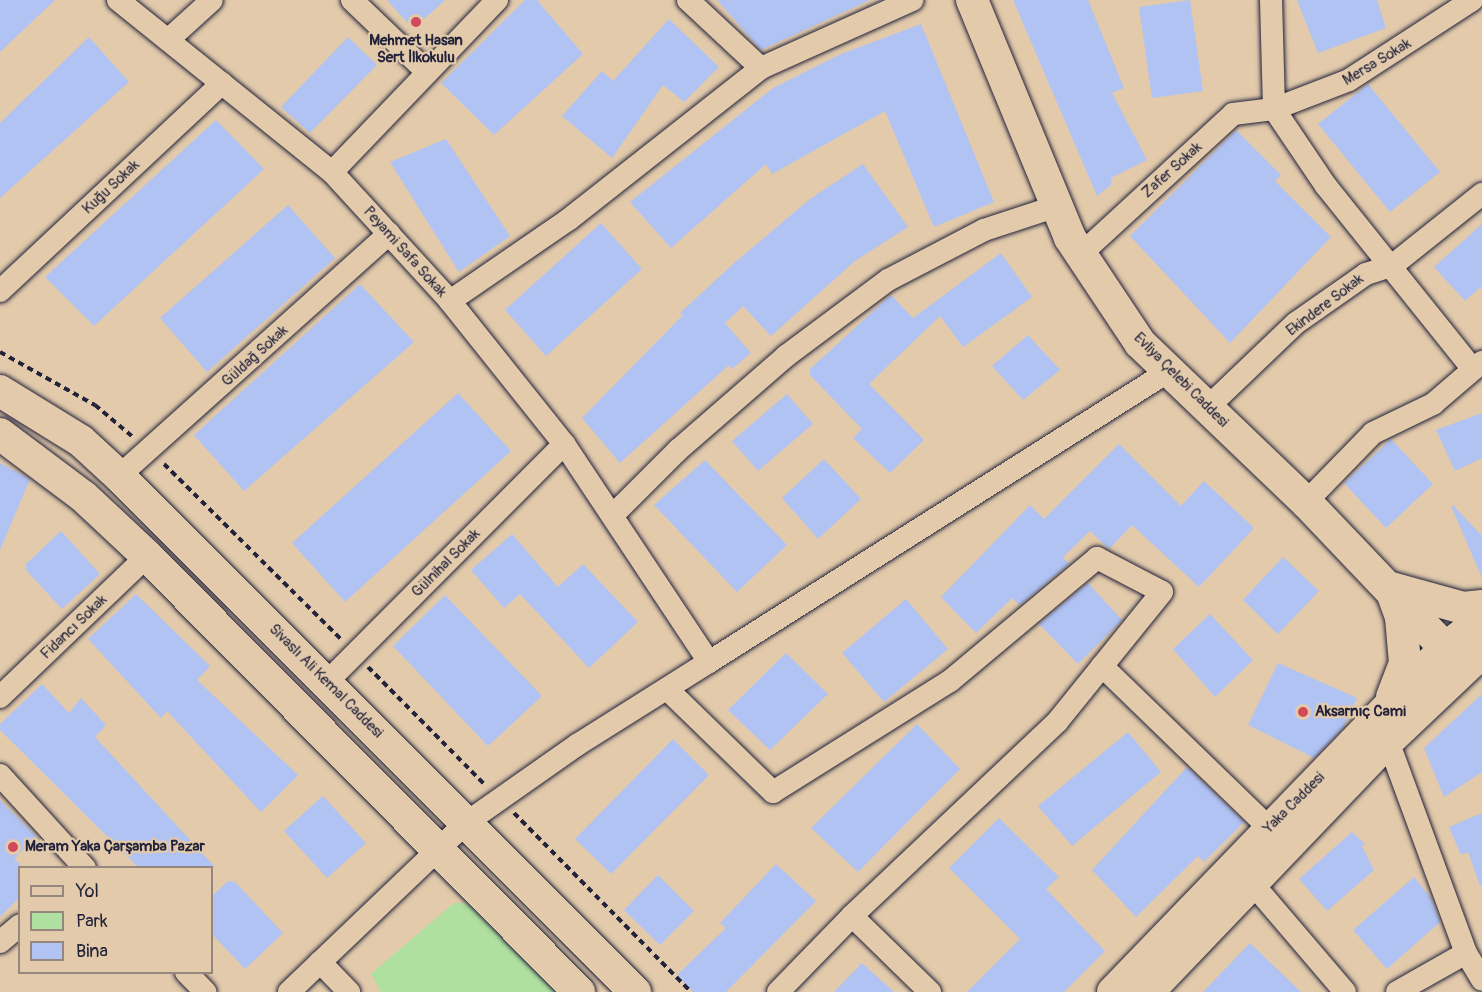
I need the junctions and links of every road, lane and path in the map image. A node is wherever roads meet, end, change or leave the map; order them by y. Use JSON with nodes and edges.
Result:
{"nodes":[{"id":1,"x":118,"y":0,"type":"edge"},
{"id":2,"x":212,"y":0,"type":"edge"},
{"id":3,"x":352,"y":0,"type":"edge"},
{"id":4,"x":497,"y":0,"type":"edge"},
{"id":5,"x":688,"y":0,"type":"edge"},
{"id":6,"x":912,"y":0,"type":"edge"},
{"id":7,"x":972,"y":0,"type":"edge"},
{"id":8,"x":1271,"y":0,"type":"edge"},
{"id":9,"x":1472,"y":0,"type":"edge"},
{"id":10,"x":168,"y":40,"type":"junction"},
{"id":11,"x":761,"y":68,"type":"junction"},
{"id":12,"x":428,"y":72,"type":"junction"},
{"id":13,"x":222,"y":83,"type":"junction"},
{"id":14,"x":1274,"y":109,"type":"junction"},
{"id":15,"x":332,"y":172,"type":"junction"},
{"id":16,"x":1482,"y":194,"type":"edge"},
{"id":17,"x":1057,"y":206,"type":"junction"},
{"id":18,"x":389,"y":234,"type":"junction"},
{"id":19,"x":1081,"y":254,"type":"junction"},
{"id":20,"x":1393,"y":265,"type":"junction"},
{"id":21,"x":0,"y":291,"type":"edge"},
{"id":22,"x":450,"y":301,"type":"junction"},
{"id":23,"x":1477,"y":365,"type":"edge"},
{"id":24,"x":1169,"y":371,"type":"junction"},
{"id":25,"x":0,"y":392,"type":"edge"},
{"id":26,"x":1207,"y":408,"type":"junction"},
{"id":27,"x":0,"y":434,"type":"edge"},
{"id":28,"x":564,"y":444,"type":"junction"},
{"id":29,"x":119,"y":476,"type":"junction"},
{"id":30,"x":1306,"y":502,"type":"junction"},
{"id":31,"x":613,"y":515,"type":"junction"},
{"id":32,"x":147,"y":556,"type":"junction"},
{"id":33,"x":1391,"y":588,"type":"junction"},
{"id":34,"x":1482,"y":606,"type":"edge"},
{"id":35,"x":1482,"y":620,"type":"edge"},
{"id":36,"x":1463,"y":656,"type":"edge"},
{"id":37,"x":709,"y":662,"type":"junction"},
{"id":38,"x":1102,"y":666,"type":"junction"},
{"id":39,"x":327,"y":682,"type":"junction"},
{"id":40,"x":667,"y":689,"type":"junction"},
{"id":41,"x":0,"y":698,"type":"edge"},
{"id":42,"x":1388,"y":708,"type":"junction"},
{"id":43,"x":1388,"y":741,"type":"junction"},
{"id":44,"x":0,"y":775,"type":"edge"},
{"id":45,"x":466,"y":823,"type":"junction"},
{"id":46,"x":1269,"y":828,"type":"junction"},
{"id":47,"x":437,"y":848,"type":"junction"},
{"id":48,"x":84,"y":866,"type":"edge"},
{"id":49,"x":1252,"y":883,"type":"junction"},
{"id":50,"x":852,"y":916,"type":"junction"},
{"id":51,"x":18,"y":927,"type":"edge"},
{"id":52,"x":0,"y":942,"type":"edge"},
{"id":53,"x":1466,"y":953,"type":"junction"},
{"id":54,"x":320,"y":962,"type":"junction"},
{"id":55,"x":188,"y":974,"type":"edge"},
{"id":56,"x":1482,"y":980,"type":"edge"},
{"id":57,"x":205,"y":992,"type":"edge"},
{"id":58,"x":290,"y":992,"type":"edge"},
{"id":59,"x":349,"y":992,"type":"edge"},
{"id":60,"x":579,"y":992,"type":"edge"},
{"id":61,"x":635,"y":992,"type":"edge"},
{"id":62,"x":778,"y":992,"type":"edge"},
{"id":63,"x":930,"y":992,"type":"edge"},
{"id":64,"x":1113,"y":992,"type":"edge"},
{"id":65,"x":1148,"y":992,"type":"edge"},
{"id":66,"x":1345,"y":992,"type":"edge"},
{"id":67,"x":1397,"y":992,"type":"edge"}],
"edges":[{"from":1,"to":10,"type":"street","name":"Peyami Safa Sokak"},
{"from":2,"to":10,"type":"street"},
{"from":3,"to":12,"type":"street"},
{"from":4,"to":12,"type":"street"},
{"from":5,"to":11,"type":"street"},
{"from":6,"to":11,"type":"street","name":"Peyami Safa Sokak"},
{"from":7,"to":17,"type":"street","name":"Evliya Çelebi Caddesi"},
{"from":8,"to":14,"type":"street"},
{"from":9,"to":14,"type":"street","name":"Mersa Sokak"},
{"from":10,"to":13,"type":"street","name":"Peyami Safa Sokak"},
{"from":11,"to":22,"type":"street","name":"Peyami Safa Sokak"},
{"from":12,"to":15,"type":"street"},
{"from":13,"to":15,"type":"street","name":"Peyami Safa Sokak"},
{"from":13,"to":21,"type":"street","name":"Kuğu Sokak"},
{"from":14,"to":19,"type":"street","name":"Zafer Sokak"},
{"from":14,"to":20,"type":"street"},
{"from":15,"to":18,"type":"street","name":"Peyami Safa Sokak"},
{"from":16,"to":20,"type":"street","name":"Ekindere Sokak"},
{"from":17,"to":19,"type":"street","name":"Evliya Çelebi Caddesi"},
{"from":17,"to":31,"type":"street"},
{"from":18,"to":22,"type":"street","name":"Peyami Safa Sokak"},
{"from":18,"to":29,"type":"street","name":"Güldağ Sokak"},
{"from":19,"to":24,"type":"street","name":"Evliya Çelebi Caddesi"},
{"from":20,"to":23,"type":"street"},
{"from":20,"to":26,"type":"street","name":"Ekindere Sokak"},
{"from":22,"to":28,"type":"street"},
{"from":23,"to":30,"type":"street"},
{"from":24,"to":26,"type":"street","name":"Evliya Çelebi Caddesi"},
{"from":24,"to":37,"type":"street"},
{"from":25,"to":29,"type":"street","name":"Sivaslı Ali Kemal Caddesi"},
{"from":26,"to":30,"type":"street","name":"Evliya Çelebi Caddesi"},
{"from":27,"to":32,"type":"street"},
{"from":28,"to":31,"type":"street"},
{"from":28,"to":39,"type":"street","name":"Gülnihal Sokak"},
{"from":29,"to":39,"type":"street","name":"Sivaslı Ali Kemal Caddesi"},
{"from":30,"to":33,"type":"street","name":"Evliya Çelebi Caddesi"},
{"from":31,"to":37,"type":"street"},
{"from":32,"to":41,"type":"street","name":"Fidancı Sokak"},
{"from":32,"to":47,"type":"street"},
{"from":33,"to":34,"type":"street"},
{"from":33,"to":36,"type":"street","name":"Evliya Çelebi Caddesi"},
{"from":33,"to":42,"type":"street"},
{"from":35,"to":36,"type":"street","name":"Yaka Caddesi"},
{"from":36,"to":42,"type":"street","name":"Yaka Caddesi"},
{"from":36,"to":43,"type":"street","name":"Yaka Caddesi"},
{"from":37,"to":40,"type":"street"},
{"from":38,"to":40,"type":"street"},
{"from":38,"to":46,"type":"street"},
{"from":38,"to":50,"type":"street"},
{"from":39,"to":45,"type":"street","name":"Sivaslı Ali Kemal Caddesi"},
{"from":40,"to":45,"type":"street"},
{"from":42,"to":46,"type":"street","name":"Yaka Caddesi"},
{"from":43,"to":49,"type":"street","name":"Yaka Caddesi"},
{"from":43,"to":53,"type":"street"},
{"from":44,"to":48,"type":"street"},
{"from":45,"to":47,"type":"street"},
{"from":45,"to":61,"type":"street","name":"Sivaslı Ali Kemal Caddesi"},
{"from":46,"to":64,"type":"street","name":"Yaka Caddesi"},
{"from":47,"to":54,"type":"street"},
{"from":47,"to":60,"type":"street"},
{"from":49,"to":65,"type":"street","name":"Yaka Caddesi"},
{"from":49,"to":66,"type":"street"},
{"from":50,"to":62,"type":"street"},
{"from":50,"to":63,"type":"street"},
{"from":51,"to":52,"type":"street"},
{"from":53,"to":56,"type":"street"},
{"from":53,"to":67,"type":"street"},
{"from":54,"to":58,"type":"street"},
{"from":54,"to":59,"type":"street"},
{"from":55,"to":57,"type":"street"}]}
